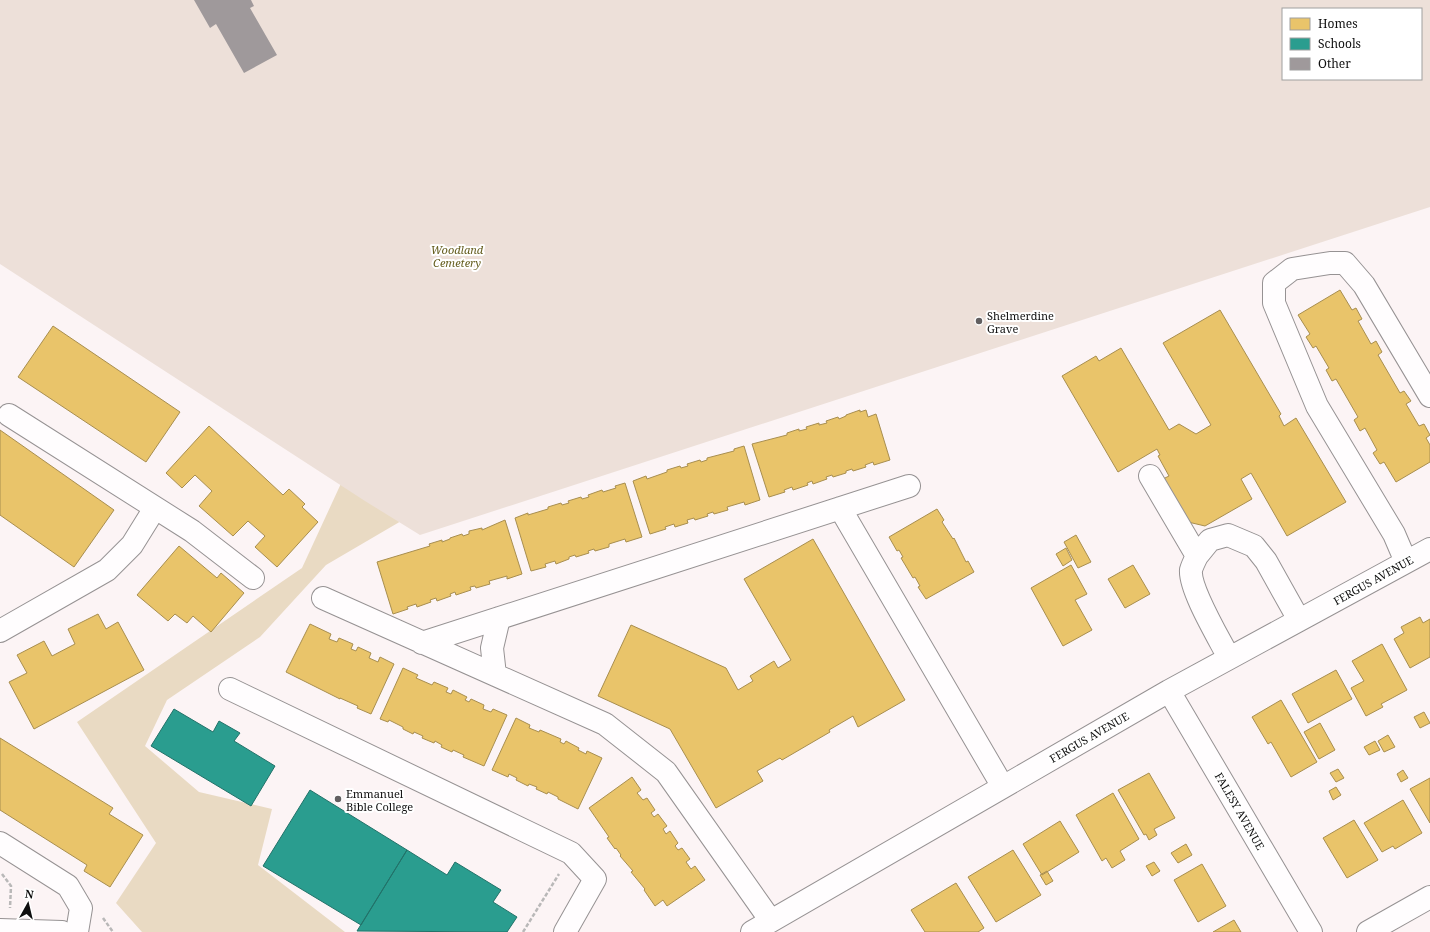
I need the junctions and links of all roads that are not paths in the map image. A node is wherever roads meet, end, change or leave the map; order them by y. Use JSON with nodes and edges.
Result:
{"nodes":[{"id":1,"x":1430,"y":396,"type":"edge"},
{"id":2,"x":9,"y":415,"type":"dead end"},
{"id":3,"x":1150,"y":476,"type":"dead end"},
{"id":4,"x":909,"y":486,"type":"dead end"},
{"id":5,"x":154,"y":508,"type":"junction"},
{"id":6,"x":840,"y":508,"type":"junction"},
{"id":7,"x":1430,"y":549,"type":"edge"},
{"id":8,"x":1197,"y":556,"type":"junction"},
{"id":9,"x":1406,"y":562,"type":"junction"},
{"id":10,"x":253,"y":578,"type":"dead end"},
{"id":11,"x":323,"y":598,"type":"dead end"},
{"id":12,"x":499,"y":618,"type":"junction"},
{"id":13,"x":1299,"y":620,"type":"junction"},
{"id":14,"x":0,"y":631,"type":"edge"},
{"id":15,"x":422,"y":643,"type":"junction"},
{"id":16,"x":1229,"y":658,"type":"junction"},
{"id":17,"x":495,"y":675,"type":"junction"},
{"id":18,"x":230,"y":689,"type":"dead end"},
{"id":19,"x":1169,"y":691,"type":"junction"},
{"id":20,"x":1003,"y":787,"type":"junction"},
{"id":21,"x":0,"y":843,"type":"edge"},
{"id":22,"x":1430,"y":897,"type":"edge"},
{"id":23,"x":771,"y":921,"type":"junction"},
{"id":24,"x":5,"y":930,"type":"edge"},
{"id":25,"x":62,"y":932,"type":"edge"},
{"id":26,"x":77,"y":932,"type":"edge"},
{"id":27,"x":565,"y":932,"type":"edge"},
{"id":28,"x":752,"y":932,"type":"edge"},
{"id":29,"x":1311,"y":932,"type":"edge"},
{"id":30,"x":1368,"y":932,"type":"edge"}],
"edges":[{"from":1,"to":9,"type":"street"},
{"from":2,"to":5,"type":"street"},
{"from":3,"to":8,"type":"street"},
{"from":4,"to":6,"type":"street"},
{"from":5,"to":10,"type":"street"},
{"from":5,"to":14,"type":"street"},
{"from":6,"to":12,"type":"street"},
{"from":6,"to":20,"type":"street"},
{"from":7,"to":9,"type":"street","name":"FERGUS AVENUE"},
{"from":8,"to":13,"type":"street"},
{"from":8,"to":16,"type":"street"},
{"from":9,"to":13,"type":"street","name":"FERGUS AVENUE"},
{"from":11,"to":15,"type":"street"},
{"from":12,"to":15,"type":"street"},
{"from":12,"to":17,"type":"street"},
{"from":13,"to":16,"type":"street","name":"FERGUS AVENUE"},
{"from":15,"to":17,"type":"street"},
{"from":16,"to":19,"type":"street","name":"FERGUS AVENUE"},
{"from":17,"to":23,"type":"street"},
{"from":18,"to":27,"type":"street"},
{"from":19,"to":20,"type":"street","name":"FERGUS AVENUE"},
{"from":19,"to":29,"type":"street","name":"FALESY AVENUE"},
{"from":20,"to":23,"type":"street","name":"FERGUS AVENUE"},
{"from":21,"to":26,"type":"street"},
{"from":22,"to":30,"type":"street"},
{"from":23,"to":28,"type":"street","name":"FERGUS AVENUE"},
{"from":24,"to":25,"type":"street"}]}
